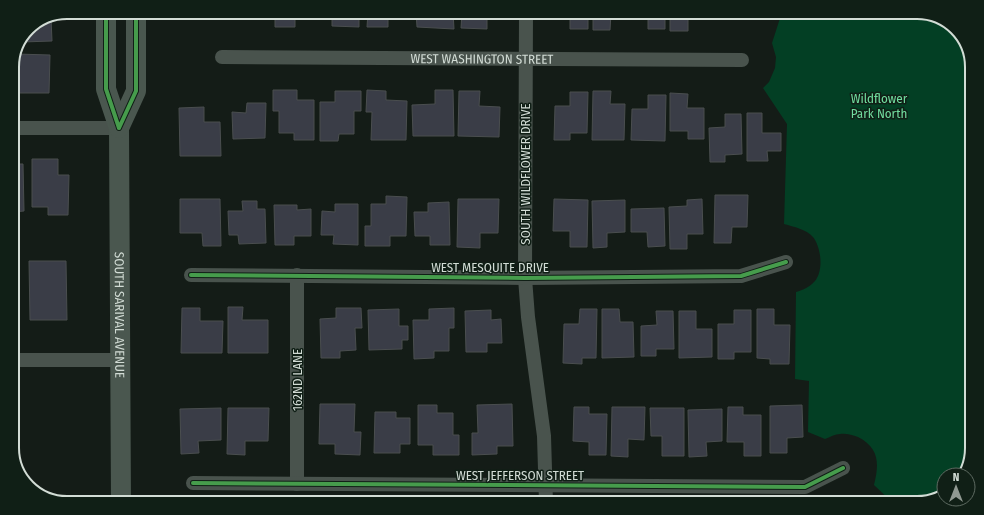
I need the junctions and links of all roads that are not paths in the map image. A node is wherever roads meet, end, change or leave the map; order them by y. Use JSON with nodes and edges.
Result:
{"nodes":[{"id":1,"x":106,"y":19,"type":"edge"},
{"id":2,"x":136,"y":19,"type":"edge"},
{"id":3,"x":526,"y":19,"type":"edge"},
{"id":4,"x":222,"y":57,"type":"dead end"},
{"id":5,"x":526,"y":59,"type":"junction"},
{"id":6,"x":742,"y":60,"type":"dead end"},
{"id":7,"x":19,"y":128,"type":"edge"},
{"id":8,"x":119,"y":128,"type":"junction"},
{"id":9,"x":786,"y":262,"type":"dead end"},
{"id":10,"x":191,"y":275,"type":"dead end"},
{"id":11,"x":297,"y":275,"type":"junction"},
{"id":12,"x":525,"y":278,"type":"junction"},
{"id":13,"x":19,"y":360,"type":"edge"},
{"id":14,"x":120,"y":360,"type":"junction"},
{"id":15,"x":843,"y":468,"type":"dead end"},
{"id":16,"x":193,"y":484,"type":"dead end"},
{"id":17,"x":297,"y":484,"type":"junction"},
{"id":18,"x":546,"y":485,"type":"junction"},
{"id":19,"x":121,"y":496,"type":"edge"},
{"id":20,"x":546,"y":496,"type":"edge"}],
"edges":[{"from":1,"to":8,"type":"main road","name":"SOUTH SARIVAL AVENUE"},
{"from":2,"to":8,"type":"main road","name":"SOUTH SARIVAL AVENUE"},
{"from":3,"to":5,"type":"street","name":"SOUTH WILDFLOWER DRIVE"},
{"from":4,"to":5,"type":"street","name":"WEST WASHINGTON STREET"},
{"from":5,"to":6,"type":"street","name":"WEST WASHINGTON STREET"},
{"from":5,"to":12,"type":"street","name":"SOUTH WILDFLOWER DRIVE"},
{"from":7,"to":8,"type":"street"},
{"from":8,"to":14,"type":"main road","name":"SOUTH SARIVAL AVENUE"},
{"from":9,"to":12,"type":"street","name":"WEST MESQUITE DRIVE"},
{"from":10,"to":11,"type":"street","name":"WEST MESQUITE DRIVE"},
{"from":11,"to":12,"type":"street","name":"WEST MESQUITE DRIVE"},
{"from":11,"to":17,"type":"street","name":"162ND LANE"},
{"from":12,"to":18,"type":"street","name":"SOUTH WILDFLOWER DRIVE"},
{"from":13,"to":14,"type":"street"},
{"from":14,"to":19,"type":"main road","name":"SOUTH SARIVAL AVENUE"},
{"from":15,"to":18,"type":"street","name":"WEST JEFFERSON STREET"},
{"from":16,"to":17,"type":"street","name":"WEST JEFFERSON STREET"},
{"from":17,"to":18,"type":"street","name":"WEST JEFFERSON STREET"},
{"from":18,"to":20,"type":"street","name":"SOUTH WILDFLOWER DRIVE"}]}
